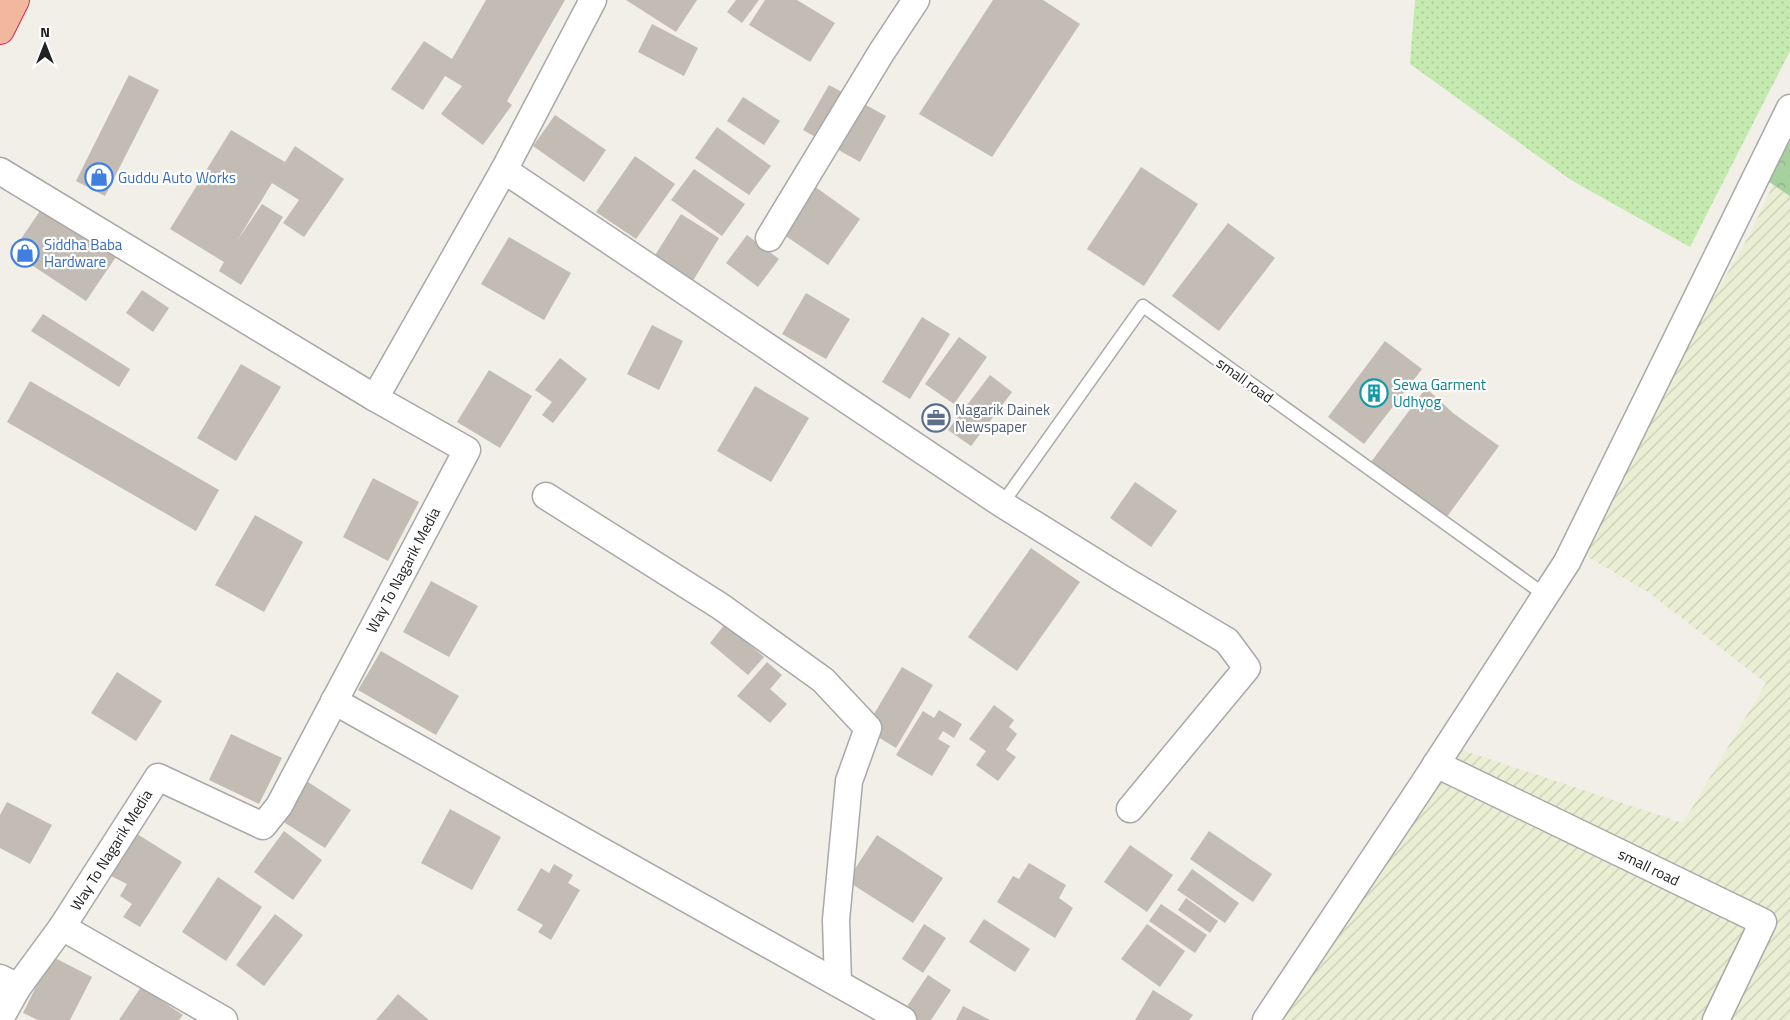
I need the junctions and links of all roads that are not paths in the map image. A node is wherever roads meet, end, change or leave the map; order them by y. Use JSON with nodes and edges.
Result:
{"nodes":[{"id":1,"x":15,"y":0,"type":"edge"},
{"id":2,"x":593,"y":0,"type":"edge"},
{"id":3,"x":916,"y":0,"type":"edge"},
{"id":4,"x":0,"y":30,"type":"edge"},
{"id":5,"x":1790,"y":108,"type":"edge"},
{"id":6,"x":504,"y":170,"type":"junction"},
{"id":7,"x":0,"y":171,"type":"edge"},
{"id":8,"x":769,"y":238,"type":"dead end"},
{"id":9,"x":376,"y":398,"type":"junction"},
{"id":10,"x":546,"y":496,"type":"dead end"},
{"id":11,"x":1002,"y":504,"type":"junction"},
{"id":12,"x":1546,"y":595,"type":"junction"},
{"id":13,"x":334,"y":701,"type":"junction"},
{"id":14,"x":1436,"y":764,"type":"junction"},
{"id":15,"x":1130,"y":809,"type":"dead end"},
{"id":16,"x":62,"y":927,"type":"junction"},
{"id":17,"x":9,"y":983,"type":"edge"},
{"id":18,"x":838,"y":983,"type":"junction"},
{"id":19,"x":0,"y":1019,"type":"edge"},
{"id":20,"x":224,"y":1020,"type":"edge"},
{"id":21,"x":903,"y":1020,"type":"edge"},
{"id":22,"x":1266,"y":1020,"type":"edge"},
{"id":23,"x":1716,"y":1020,"type":"edge"}],
"edges":[{"from":1,"to":4,"type":"highway"},
{"from":2,"to":6,"type":"street"},
{"from":3,"to":8,"type":"street"},
{"from":5,"to":12,"type":"street"},
{"from":6,"to":9,"type":"street"},
{"from":6,"to":11,"type":"street"},
{"from":7,"to":9,"type":"street","name":"Way To Nagarik Media"},
{"from":9,"to":13,"type":"street","name":"Way To Nagarik Media"},
{"from":10,"to":18,"type":"street"},
{"from":11,"to":12,"type":"lane","name":"small road"},
{"from":11,"to":15,"type":"street"},
{"from":12,"to":14,"type":"street"},
{"from":13,"to":16,"type":"street","name":"Way To Nagarik Media"},
{"from":13,"to":18,"type":"street"},
{"from":14,"to":22,"type":"street"},
{"from":14,"to":23,"type":"street","name":"small road"},
{"from":16,"to":17,"type":"street","name":"Way To Nagarik Media"},
{"from":16,"to":20,"type":"street"},
{"from":17,"to":19,"type":"street","name":"Way To Nagarik Media"},
{"from":18,"to":21,"type":"street"}]}
